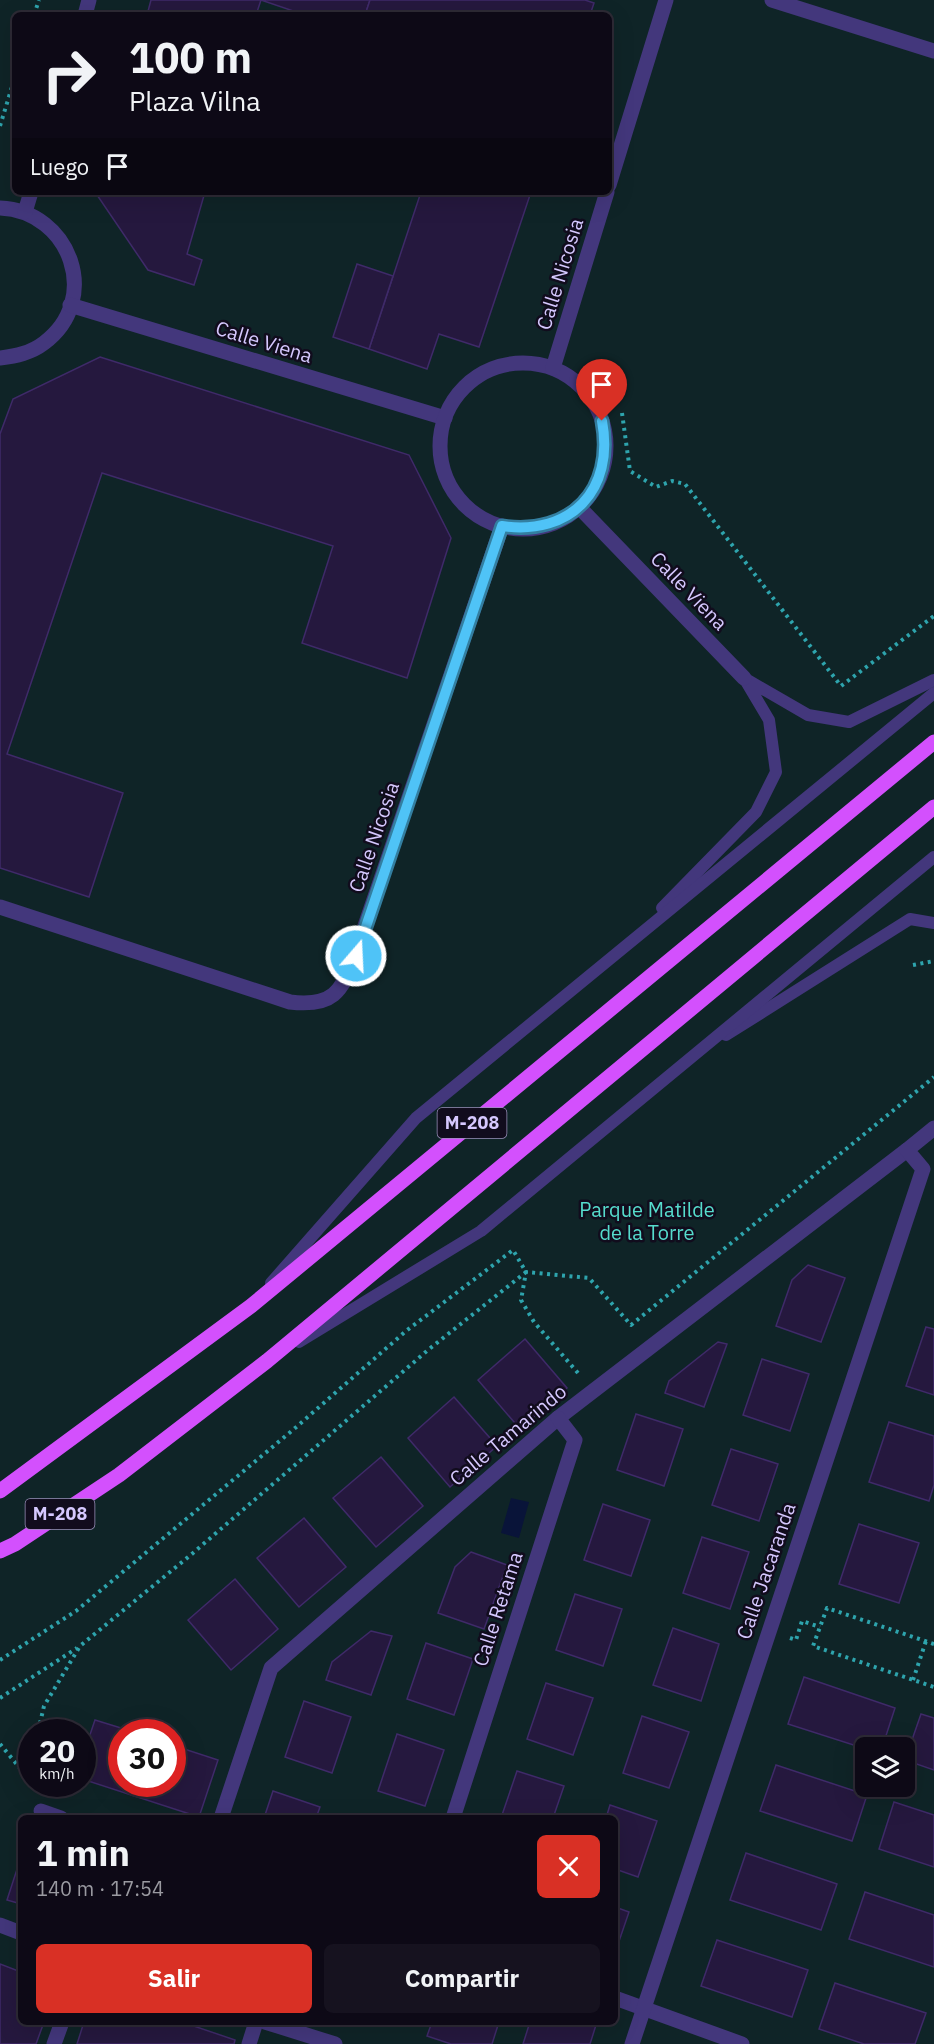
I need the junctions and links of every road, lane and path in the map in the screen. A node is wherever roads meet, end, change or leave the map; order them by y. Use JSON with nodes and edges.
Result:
{"nodes":[{"id":1,"x":666,"y":0,"type":"edge"},
{"id":2,"x":771,"y":0,"type":"edge"},
{"id":3,"x":934,"y":51,"type":"edge"},
{"id":4,"x":12,"y":87,"type":"edge"},
{"id":5,"x":0,"y":126,"type":"edge"},
{"id":6,"x":612,"y":175,"type":"edge"},
{"id":7,"x":30,"y":195,"type":"edge"},
{"id":8,"x":606,"y":195,"type":"edge"},
{"id":9,"x":0,"y":208,"type":"edge"},
{"id":10,"x":25,"y":212,"type":"junction"},
{"id":11,"x":70,"y":305,"type":"junction"},
{"id":12,"x":0,"y":358,"type":"edge"},
{"id":13,"x":553,"y":368,"type":"junction"},
{"id":14,"x":622,"y":413,"type":"dead end"},
{"id":15,"x":445,"y":418,"type":"junction"},
{"id":16,"x":579,"y":507,"type":"junction"},
{"id":17,"x":502,"y":526,"type":"junction"},
{"id":18,"x":934,"y":616,"type":"edge"},
{"id":19,"x":744,"y":678,"type":"junction"},
{"id":20,"x":934,"y":680,"type":"edge"},
{"id":21,"x":934,"y":693,"type":"edge"},
{"id":22,"x":934,"y":742,"type":"edge"},
{"id":23,"x":934,"y":807,"type":"edge"},
{"id":24,"x":934,"y":856,"type":"edge"},
{"id":25,"x":0,"y":907,"type":"edge"},
{"id":26,"x":934,"y":923,"type":"edge"},
{"id":27,"x":618,"y":953,"type":"junction"},
{"id":28,"x":934,"y":961,"type":"edge"},
{"id":29,"x":913,"y":965,"type":"dead end"},
{"id":30,"x":682,"y":1063,"type":"junction"},
{"id":31,"x":934,"y":1077,"type":"edge"},
{"id":32,"x":934,"y":1128,"type":"edge"},
{"id":33,"x":908,"y":1150,"type":"junction"},
{"id":34,"x":526,"y":1272,"type":"junction"},
{"id":35,"x":251,"y":1306,"type":"junction"},
{"id":36,"x":267,"y":1361,"type":"junction"},
{"id":37,"x":579,"y":1373,"type":"dead end"},
{"id":38,"x":558,"y":1418,"type":"junction"},
{"id":39,"x":0,"y":1491,"type":"edge"},
{"id":40,"x":0,"y":1551,"type":"edge"},
{"id":41,"x":926,"y":1641,"type":"junction"},
{"id":42,"x":934,"y":1644,"type":"edge"},
{"id":43,"x":80,"y":1646,"type":"junction"},
{"id":44,"x":0,"y":1660,"type":"edge"},
{"id":45,"x":913,"y":1680,"type":"junction"},
{"id":46,"x":934,"y":1687,"type":"edge"},
{"id":47,"x":0,"y":1698,"type":"edge"},
{"id":48,"x":41,"y":1719,"type":"edge"},
{"id":49,"x":0,"y":1744,"type":"edge"},
{"id":50,"x":18,"y":1766,"type":"edge"},
{"id":51,"x":41,"y":1811,"type":"dead end"},
{"id":52,"x":52,"y":1815,"type":"edge"},
{"id":53,"x":222,"y":1815,"type":"edge"},
{"id":54,"x":454,"y":1815,"type":"edge"},
{"id":55,"x":0,"y":1925,"type":"edge"},
{"id":56,"x":18,"y":1932,"type":"edge"},
{"id":57,"x":618,"y":1999,"type":"edge"},
{"id":58,"x":644,"y":2007,"type":"junction"},
{"id":59,"x":61,"y":2025,"type":"edge"},
{"id":60,"x":255,"y":2025,"type":"edge"},
{"id":61,"x":275,"y":2025,"type":"edge"},
{"id":62,"x":54,"y":2044,"type":"edge"},
{"id":63,"x":249,"y":2044,"type":"edge"},
{"id":64,"x":335,"y":2044,"type":"edge"},
{"id":65,"x":632,"y":2044,"type":"edge"},
{"id":66,"x":742,"y":2044,"type":"edge"}],
"edges":[{"from":1,"to":6,"type":"street"},
{"from":2,"to":3,"type":"street"},
{"from":4,"to":5,"type":"path"},
{"from":7,"to":10,"type":"street"},
{"from":8,"to":13,"type":"street","name":"Calle Nicosia"},
{"from":9,"to":10,"type":"street"},
{"from":10,"to":11,"type":"street"},
{"from":11,"to":12,"type":"street"},
{"from":11,"to":15,"type":"street","name":"Calle Viena"},
{"from":13,"to":15,"type":"street"},
{"from":13,"to":16,"type":"street"},
{"from":14,"to":18,"type":"path"},
{"from":15,"to":17,"type":"street"},
{"from":16,"to":17,"type":"street"},
{"from":16,"to":19,"type":"street","name":"Calle Viena"},
{"from":17,"to":25,"type":"street","name":"Calle Nicosia"},
{"from":19,"to":20,"type":"lane"},
{"from":19,"to":27,"type":"lane"},
{"from":21,"to":27,"type":"lane"},
{"from":22,"to":35,"type":"main road","number":"M-208"},
{"from":23,"to":36,"type":"main road","number":"M-208"},
{"from":24,"to":30,"type":"lane"},
{"from":26,"to":30,"type":"lane"},
{"from":27,"to":35,"type":"lane"},
{"from":28,"to":29,"type":"path"},
{"from":30,"to":36,"type":"lane"},
{"from":31,"to":34,"type":"path"},
{"from":32,"to":33,"type":"street"},
{"from":33,"to":38,"type":"street","name":"Calle Tamarindo"},
{"from":33,"to":58,"type":"street","name":"Calle Jacaranda"},
{"from":34,"to":37,"type":"path"},
{"from":34,"to":43,"type":"path"},
{"from":34,"to":44,"type":"path"},
{"from":35,"to":39,"type":"main road","number":"M-208"},
{"from":36,"to":40,"type":"main road","number":"M-208"},
{"from":38,"to":53,"type":"street","name":"Calle Tamarindo"},
{"from":38,"to":54,"type":"street","name":"Calle Retama"},
{"from":41,"to":42,"type":"path"},
{"from":41,"to":45,"type":"path"},
{"from":41,"to":45,"type":"path"},
{"from":43,"to":47,"type":"path"},
{"from":43,"to":48,"type":"path"},
{"from":45,"to":46,"type":"path"},
{"from":49,"to":50,"type":"path"},
{"from":51,"to":52,"type":"street"},
{"from":55,"to":56,"type":"street"},
{"from":57,"to":58,"type":"street"},
{"from":58,"to":65,"type":"street","name":"Calle Jacaranda"},
{"from":58,"to":66,"type":"street"},
{"from":59,"to":62,"type":"street"},
{"from":60,"to":63,"type":"street"},
{"from":61,"to":64,"type":"street"}]}
